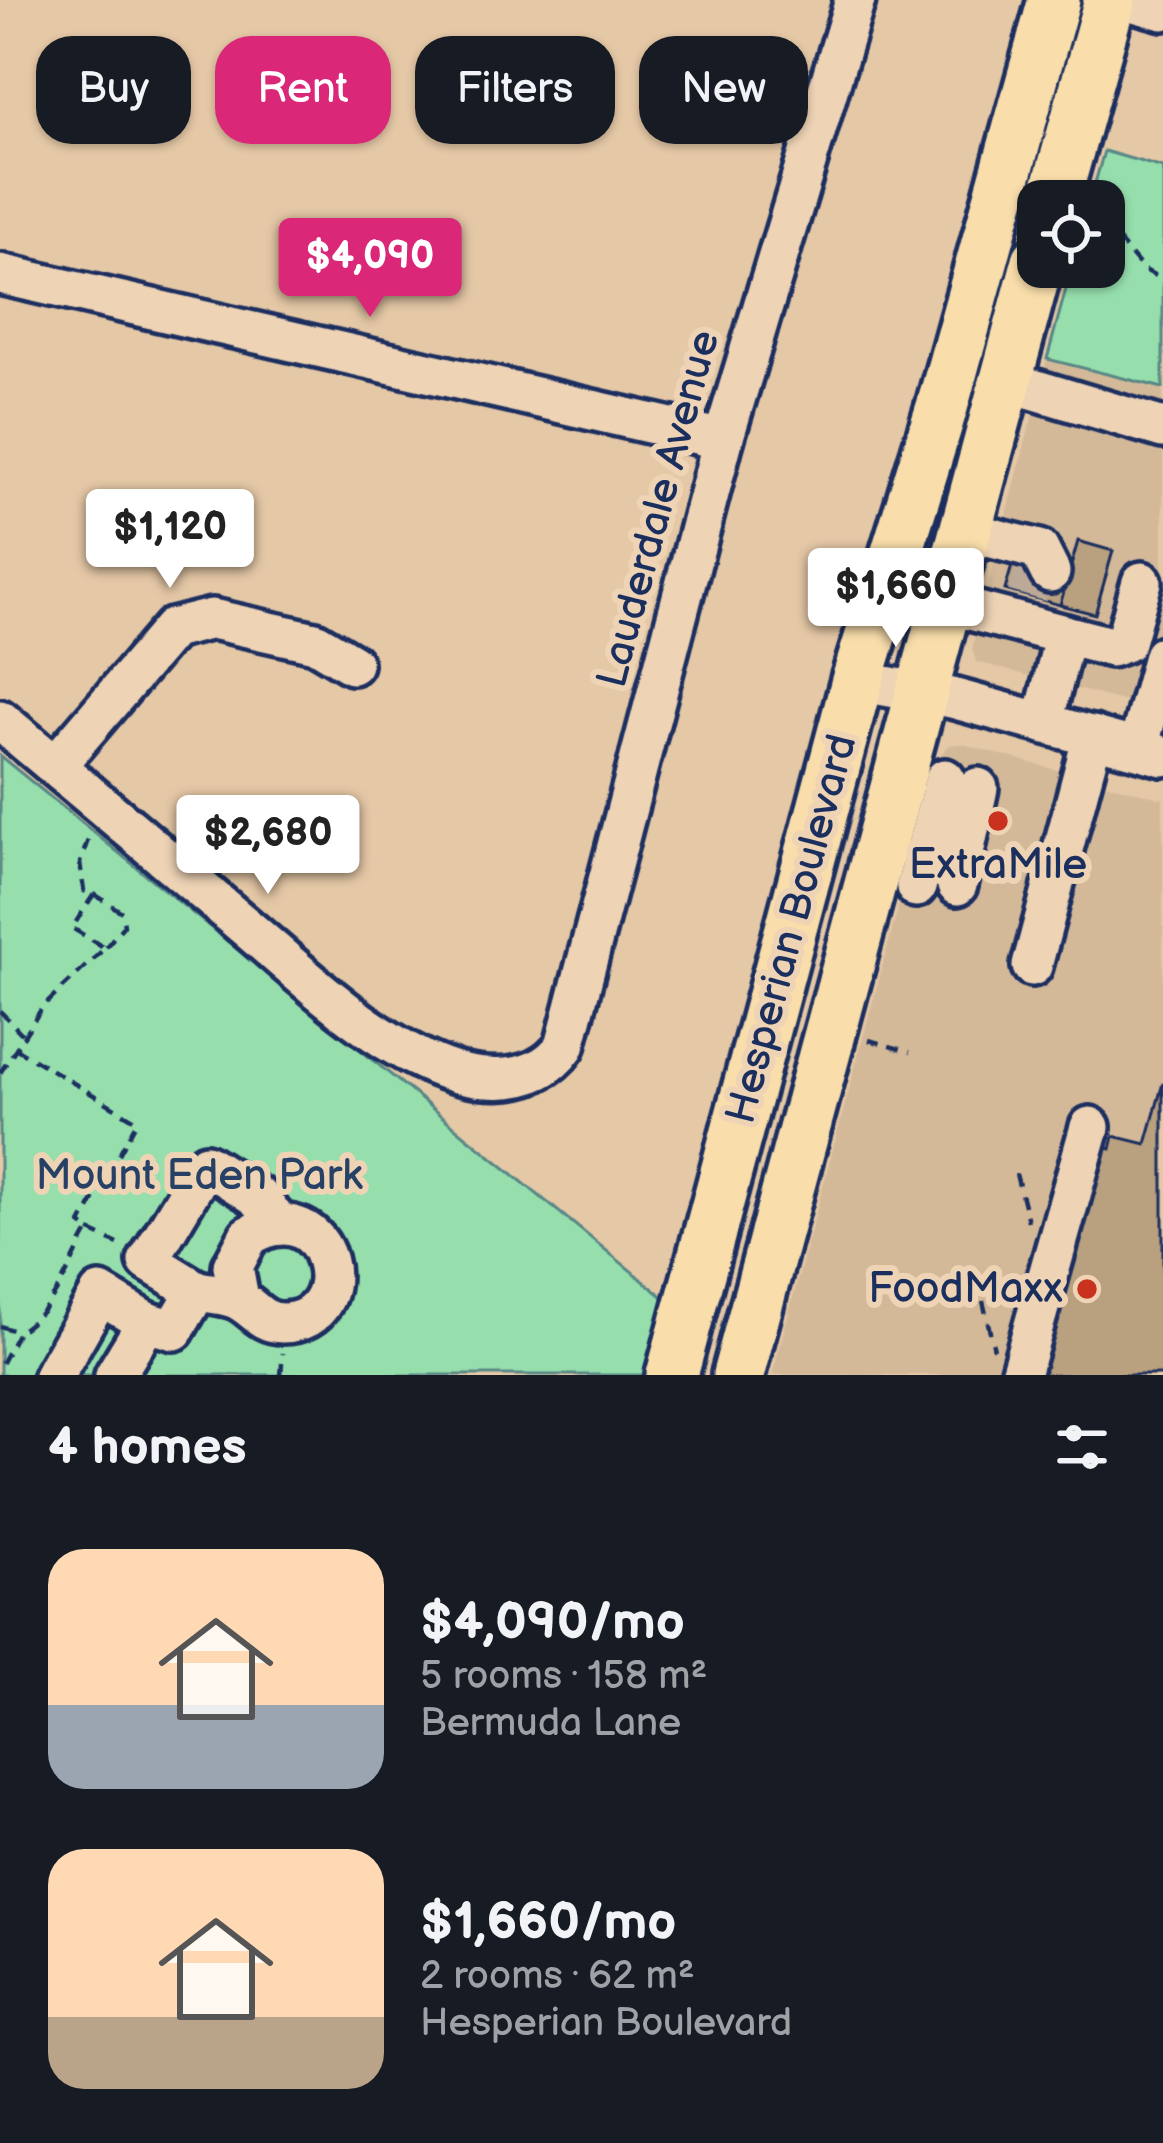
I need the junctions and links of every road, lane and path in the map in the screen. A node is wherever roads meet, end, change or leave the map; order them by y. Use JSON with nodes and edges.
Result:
{"nodes":[{"id":1,"x":855,"y":0,"type":"edge"},
{"id":2,"x":1054,"y":0,"type":"edge"},
{"id":3,"x":1110,"y":0,"type":"edge"},
{"id":4,"x":1127,"y":0,"type":"edge"},
{"id":5,"x":1163,"y":10,"type":"edge"},
{"id":6,"x":1060,"y":180,"type":"edge"},
{"id":7,"x":1125,"y":248,"type":"edge"},
{"id":8,"x":0,"y":274,"type":"edge"},
{"id":9,"x":1163,"y":280,"type":"edge"},
{"id":10,"x":1031,"y":288,"type":"edge"},
{"id":11,"x":1006,"y":381,"type":"junction"},
{"id":12,"x":1163,"y":428,"type":"edge"},
{"id":13,"x":723,"y":440,"type":"junction"},
{"id":14,"x":965,"y":531,"type":"junction"},
{"id":15,"x":1142,"y":582,"type":"dead end"},
{"id":16,"x":1029,"y":586,"type":"junction"},
{"id":17,"x":944,"y":604,"type":"junction"},
{"id":18,"x":1065,"y":635,"type":"junction"},
{"id":19,"x":1163,"y":661,"type":"edge"},
{"id":20,"x":352,"y":664,"type":"dead end"},
{"id":21,"x":857,"y":681,"type":"junction"},
{"id":22,"x":921,"y":693,"type":"junction"},
{"id":23,"x":0,"y":720,"type":"edge"},
{"id":24,"x":1042,"y":722,"type":"junction"},
{"id":25,"x":1093,"y":736,"type":"junction"},
{"id":26,"x":1150,"y":752,"type":"edge"},
{"id":27,"x":55,"y":766,"type":"junction"},
{"id":28,"x":963,"y":784,"type":"dead end"},
{"id":29,"x":109,"y":811,"type":"junction"},
{"id":30,"x":936,"y":886,"type":"dead end"},
{"id":31,"x":92,"y":896,"type":"junction"},
{"id":32,"x":105,"y":948,"type":"junction"},
{"id":33,"x":1032,"y":966,"type":"dead end"},
{"id":34,"x":0,"y":1011,"type":"edge"},
{"id":35,"x":22,"y":1034,"type":"junction"},
{"id":36,"x":16,"y":1048,"type":"junction"},
{"id":37,"x":0,"y":1072,"type":"edge"},
{"id":38,"x":1090,"y":1127,"type":"dead end"},
{"id":39,"x":1016,"y":1174,"type":"dead end"},
{"id":40,"x":280,"y":1225,"type":"junction"},
{"id":41,"x":1030,"y":1228,"type":"dead end"},
{"id":42,"x":89,"y":1230,"type":"junction"},
{"id":43,"x":197,"y":1291,"type":"junction"},
{"id":44,"x":100,"y":1294,"type":"junction"},
{"id":45,"x":239,"y":1299,"type":"junction"},
{"id":46,"x":983,"y":1301,"type":"dead end"},
{"id":47,"x":147,"y":1322,"type":"junction"},
{"id":48,"x":0,"y":1326,"type":"edge"},
{"id":49,"x":18,"y":1332,"type":"junction"},
{"id":50,"x":0,"y":1366,"type":"edge"},
{"id":51,"x":1008,"y":1366,"type":"edge"},
{"id":52,"x":54,"y":1375,"type":"edge"},
{"id":53,"x":115,"y":1375,"type":"edge"},
{"id":54,"x":672,"y":1375,"type":"edge"},
{"id":55,"x":738,"y":1375,"type":"edge"}],
"edges":[{"from":1,"to":13,"type":"street","name":"Lauderdale Avenue"},
{"from":2,"to":21,"type":"main road","name":"Hesperian Boulevard"},
{"from":3,"to":6,"type":"main road"},
{"from":4,"to":5,"type":"street"},
{"from":7,"to":9,"type":"path"},
{"from":8,"to":13,"type":"street"},
{"from":10,"to":11,"type":"main road","name":"Hesperian Boulevard"},
{"from":11,"to":12,"type":"street"},
{"from":11,"to":14,"type":"main road","name":"Hesperian Boulevard"},
{"from":13,"to":29,"type":"street","name":"Lauderdale Avenue"},
{"from":14,"to":16,"type":"street"},
{"from":14,"to":17,"type":"main road","name":"Hesperian Boulevard"},
{"from":15,"to":18,"type":"street"},
{"from":16,"to":17,"type":"street"},
{"from":16,"to":18,"type":"street"},
{"from":17,"to":22,"type":"main road","name":"Hesperian Boulevard"},
{"from":18,"to":24,"type":"street"},
{"from":19,"to":26,"type":"street"},
{"from":20,"to":27,"type":"street"},
{"from":21,"to":22,"type":"street"},
{"from":21,"to":54,"type":"main road","name":"Hesperian Boulevard"},
{"from":22,"to":24,"type":"street"},
{"from":22,"to":55,"type":"main road","name":"Hesperian Boulevard"},
{"from":23,"to":27,"type":"street"},
{"from":24,"to":25,"type":"street"},
{"from":25,"to":26,"type":"street"},
{"from":25,"to":33,"type":"street"},
{"from":27,"to":29,"type":"street"},
{"from":28,"to":30,"type":"street"},
{"from":29,"to":31,"type":"path"},
{"from":31,"to":32,"type":"path"},
{"from":31,"to":32,"type":"path"},
{"from":32,"to":35,"type":"path"},
{"from":34,"to":35,"type":"path"},
{"from":35,"to":36,"type":"path"},
{"from":36,"to":37,"type":"path"},
{"from":36,"to":42,"type":"path"},
{"from":38,"to":51,"type":"street"},
{"from":39,"to":41,"type":"path"},
{"from":40,"to":43,"type":"street"},
{"from":40,"to":45,"type":"street"},
{"from":40,"to":45,"type":"street"},
{"from":42,"to":44,"type":"path"},
{"from":42,"to":49,"type":"path"},
{"from":43,"to":45,"type":"street"},
{"from":43,"to":47,"type":"street"},
{"from":44,"to":47,"type":"street"},
{"from":44,"to":52,"type":"street"},
{"from":46,"to":51,"type":"path"},
{"from":47,"to":53,"type":"street"},
{"from":48,"to":49,"type":"path"},
{"from":49,"to":50,"type":"path"}]}
